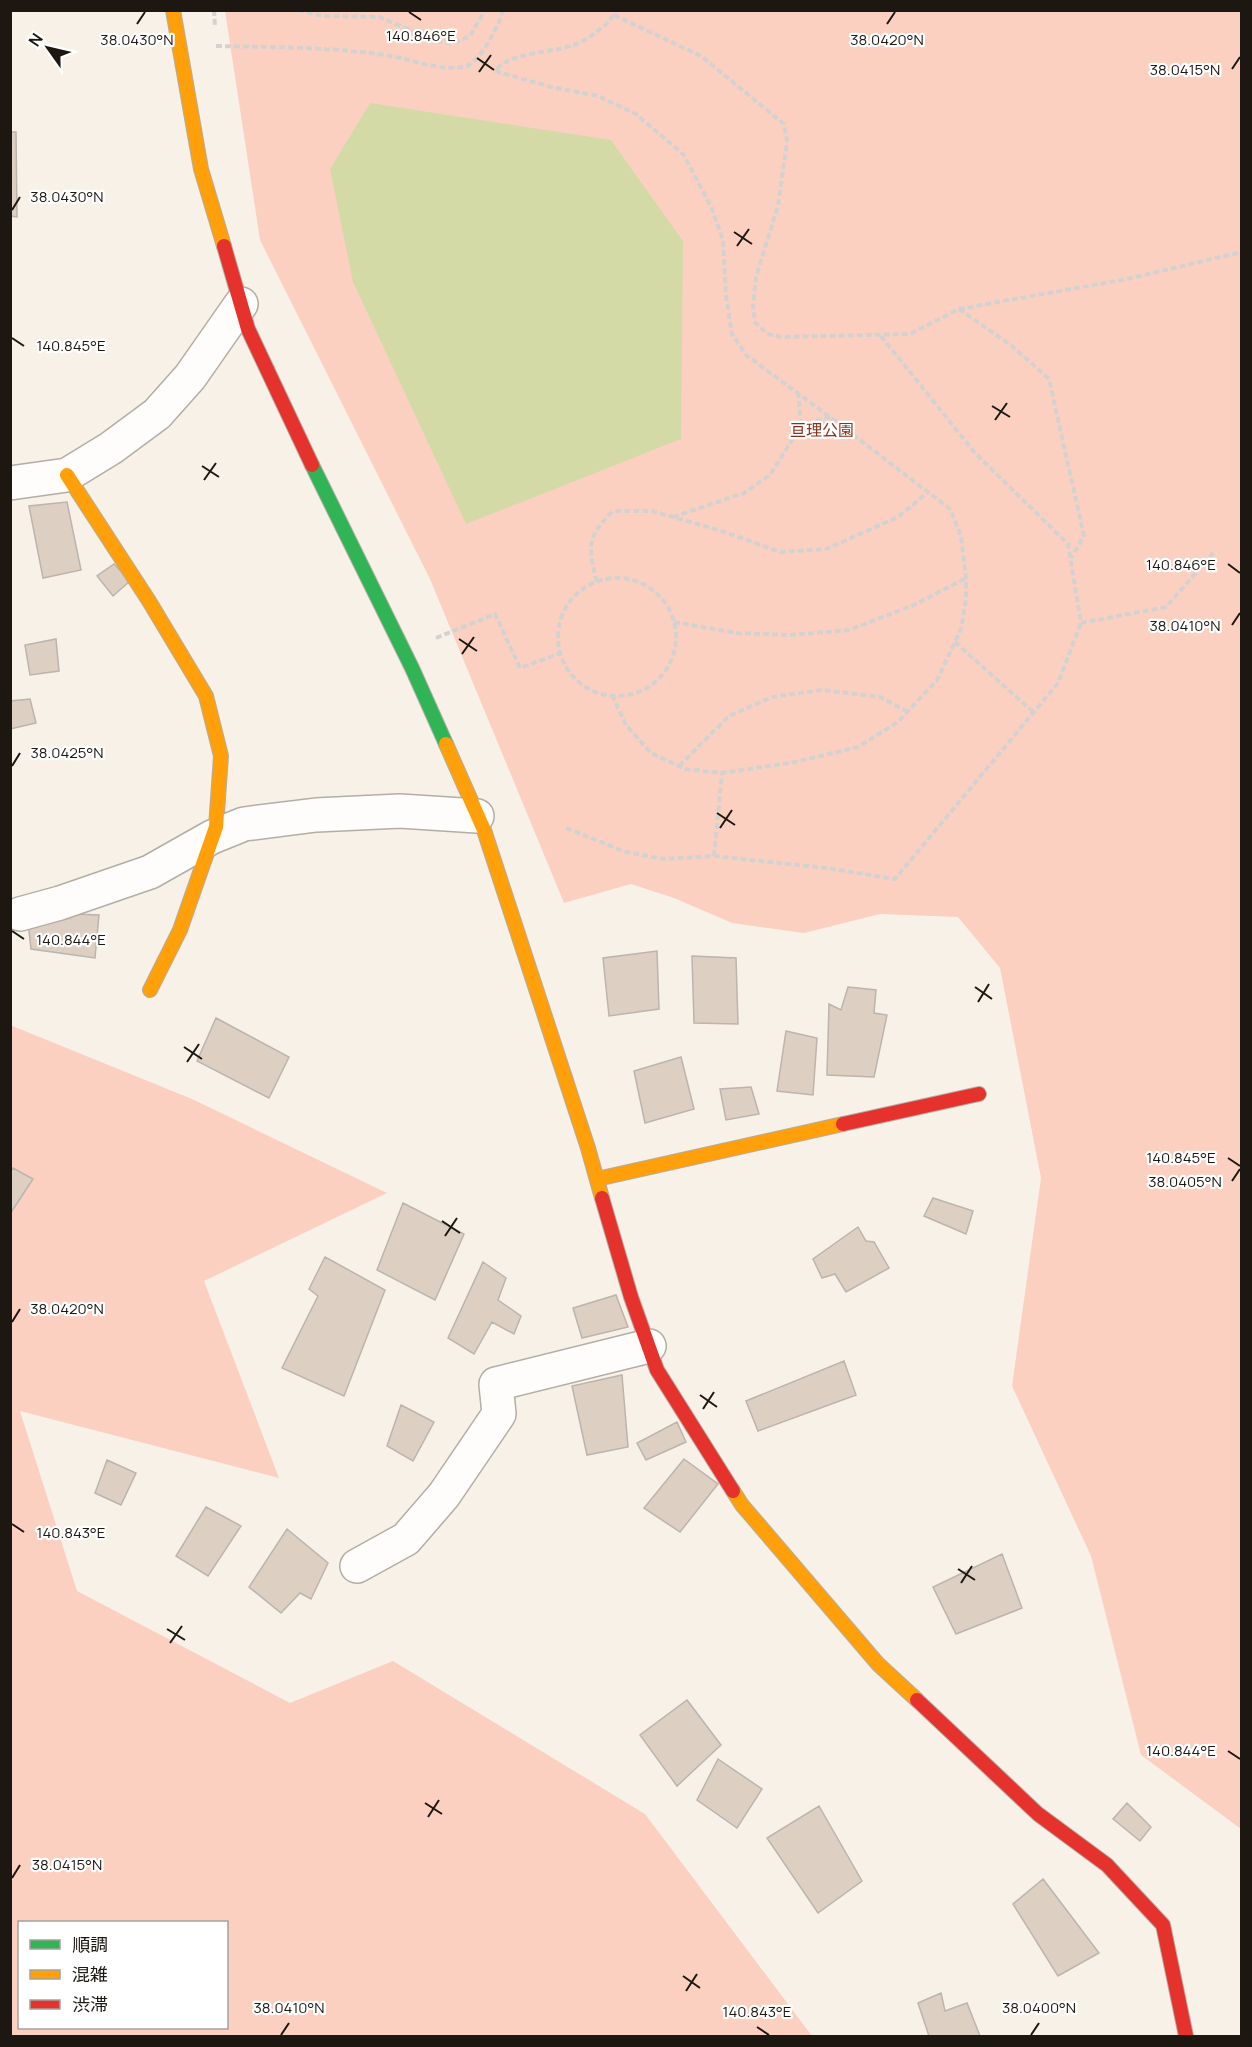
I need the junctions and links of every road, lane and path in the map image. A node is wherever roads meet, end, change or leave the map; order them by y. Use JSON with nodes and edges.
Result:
{"nodes":[{"id":1,"x":173,"y":10,"type":"edge"},
{"id":2,"x":214,"y":10,"type":"edge"},
{"id":3,"x":298,"y":10,"type":"edge"},
{"id":4,"x":486,"y":10,"type":"edge"},
{"id":5,"x":503,"y":10,"type":"edge"},
{"id":6,"x":614,"y":13,"type":"edge"},
{"id":7,"x":179,"y":45,"type":"junction"},
{"id":8,"x":217,"y":46,"type":"junction"},
{"id":9,"x":217,"y":57,"type":"dead end"},
{"id":10,"x":1242,"y":252,"type":"edge"},
{"id":11,"x":241,"y":304,"type":"junction"},
{"id":12,"x":959,"y":309,"type":"junction"},
{"id":13,"x":881,"y":335,"type":"junction"},
{"id":14,"x":798,"y":393,"type":"junction"},
{"id":15,"x":830,"y":417,"type":"junction"},
{"id":16,"x":801,"y":426,"type":"junction"},
{"id":17,"x":67,"y":475,"type":"junction"},
{"id":18,"x":10,"y":483,"type":"edge"},
{"id":19,"x":928,"y":492,"type":"junction"},
{"id":20,"x":672,"y":517,"type":"junction"},
{"id":21,"x":1215,"y":551,"type":"dead end"},
{"id":22,"x":1071,"y":559,"type":"junction"},
{"id":23,"x":966,"y":578,"type":"junction"},
{"id":24,"x":597,"y":582,"type":"junction"},
{"id":25,"x":674,"y":622,"type":"junction"},
{"id":26,"x":1081,"y":623,"type":"junction"},
{"id":27,"x":434,"y":639,"type":"dead end"},
{"id":28,"x":955,"y":642,"type":"junction"},
{"id":29,"x":561,"y":653,"type":"junction"},
{"id":30,"x":612,"y":695,"type":"junction"},
{"id":31,"x":908,"y":712,"type":"junction"},
{"id":32,"x":1034,"y":712,"type":"junction"},
{"id":33,"x":679,"y":766,"type":"junction"},
{"id":34,"x":723,"y":773,"type":"junction"},
{"id":35,"x":477,"y":816,"type":"junction"},
{"id":36,"x":566,"y":828,"type":"dead end"},
{"id":37,"x":212,"y":837,"type":"junction"},
{"id":38,"x":714,"y":856,"type":"junction"},
{"id":39,"x":20,"y":914,"type":"dead end"},
{"id":40,"x":150,"y":990,"type":"dead end"},
{"id":41,"x":979,"y":1094,"type":"dead end"},
{"id":42,"x":597,"y":1179,"type":"junction"},
{"id":43,"x":649,"y":1346,"type":"junction"},
{"id":44,"x":357,"y":1566,"type":"dead end"},
{"id":45,"x":1186,"y":2037,"type":"edge"}],
"edges":[{"from":1,"to":7,"type":"street"},
{"from":2,"to":8,"type":"path"},
{"from":3,"to":4,"type":"path"},
{"from":5,"to":8,"type":"path"},
{"from":6,"to":13,"type":"path"},
{"from":6,"to":14,"type":"path"},
{"from":7,"to":8,"type":"path"},
{"from":7,"to":11,"type":"street"},
{"from":8,"to":9,"type":"path"},
{"from":10,"to":12,"type":"path"},
{"from":11,"to":17,"type":"street"},
{"from":11,"to":35,"type":"street"},
{"from":12,"to":13,"type":"path"},
{"from":12,"to":22,"type":"path"},
{"from":13,"to":22,"type":"path"},
{"from":14,"to":15,"type":"path"},
{"from":14,"to":16,"type":"path"},
{"from":15,"to":16,"type":"path"},
{"from":15,"to":19,"type":"path"},
{"from":16,"to":20,"type":"path"},
{"from":17,"to":18,"type":"street"},
{"from":17,"to":37,"type":"street"},
{"from":19,"to":20,"type":"path"},
{"from":19,"to":23,"type":"path"},
{"from":20,"to":24,"type":"path"},
{"from":21,"to":26,"type":"path"},
{"from":22,"to":26,"type":"path"},
{"from":23,"to":25,"type":"path"},
{"from":23,"to":28,"type":"path"},
{"from":24,"to":25,"type":"path"},
{"from":24,"to":29,"type":"path"},
{"from":25,"to":30,"type":"path"},
{"from":26,"to":32,"type":"path"},
{"from":27,"to":29,"type":"path"},
{"from":28,"to":31,"type":"path"},
{"from":28,"to":32,"type":"path"},
{"from":29,"to":30,"type":"path"},
{"from":30,"to":33,"type":"path"},
{"from":31,"to":33,"type":"path"},
{"from":31,"to":34,"type":"path"},
{"from":32,"to":38,"type":"path"},
{"from":33,"to":34,"type":"path"},
{"from":34,"to":38,"type":"path"},
{"from":35,"to":37,"type":"street"},
{"from":35,"to":42,"type":"street"},
{"from":36,"to":38,"type":"path"},
{"from":37,"to":39,"type":"street"},
{"from":37,"to":40,"type":"street"},
{"from":41,"to":42,"type":"street"},
{"from":42,"to":43,"type":"street"},
{"from":43,"to":44,"type":"street"},
{"from":43,"to":45,"type":"street"}]}
